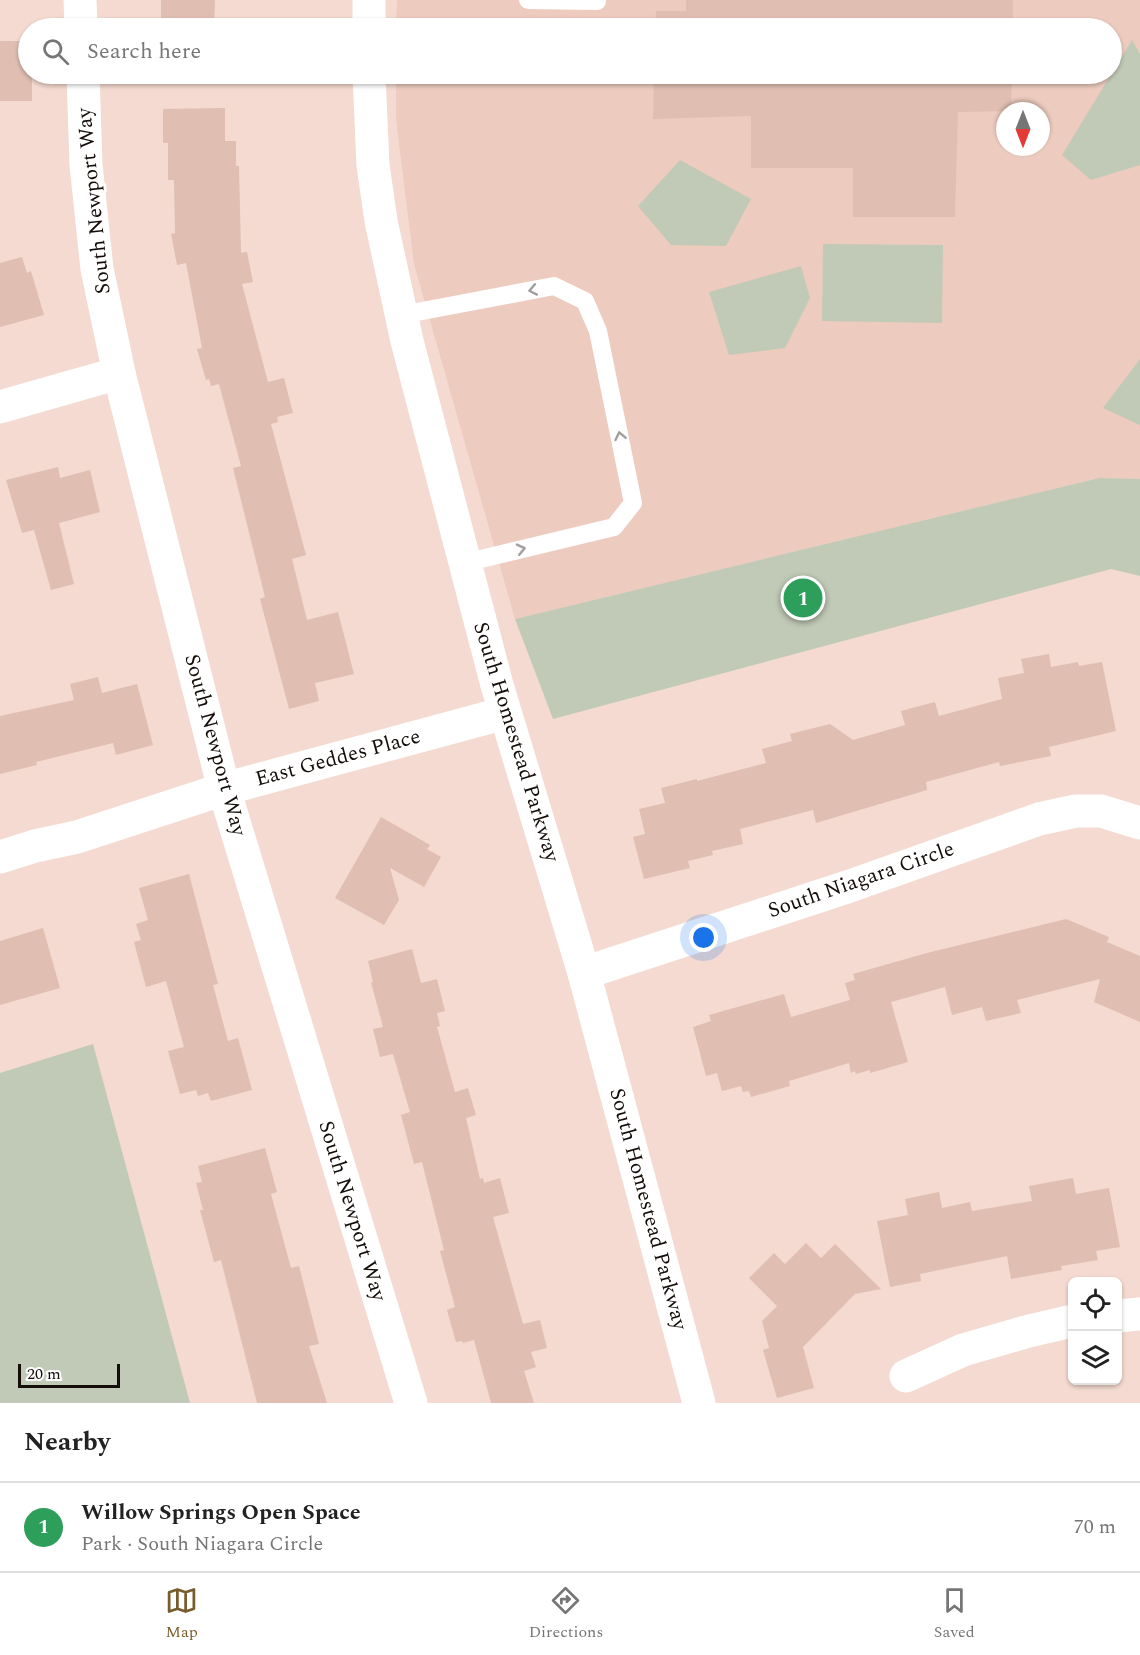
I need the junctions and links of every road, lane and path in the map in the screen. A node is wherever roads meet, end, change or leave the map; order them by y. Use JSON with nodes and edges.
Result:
{"nodes":[{"id":1,"x":80,"y":0,"type":"edge"},
{"id":2,"x":369,"y":0,"type":"edge"},
{"id":3,"x":528,"y":0,"type":"edge"},
{"id":4,"x":597,"y":2,"type":"dead end"},
{"id":5,"x":81,"y":18,"type":"edge"},
{"id":6,"x":369,"y":18,"type":"edge"},
{"id":7,"x":83,"y":84,"type":"edge"},
{"id":8,"x":369,"y":84,"type":"edge"},
{"id":9,"x":401,"y":315,"type":"junction"},
{"id":10,"x":119,"y":373,"type":"junction"},
{"id":11,"x":0,"y":407,"type":"edge"},
{"id":12,"x":464,"y":563,"type":"junction"},
{"id":13,"x":505,"y":713,"type":"junction"},
{"id":14,"x":224,"y":789,"type":"junction"},
{"id":15,"x":1140,"y":823,"type":"edge"},
{"id":16,"x":0,"y":857,"type":"edge"},
{"id":17,"x":584,"y":973,"type":"junction"},
{"id":18,"x":1140,"y":1314,"type":"edge"},
{"id":19,"x":1122,"y":1316,"type":"edge"},
{"id":20,"x":1068,"y":1322,"type":"edge"},
{"id":21,"x":906,"y":1376,"type":"dead end"},
{"id":22,"x":411,"y":1403,"type":"edge"},
{"id":23,"x":699,"y":1403,"type":"edge"}],
"edges":[{"from":1,"to":5,"type":"street"},
{"from":2,"to":6,"type":"street"},
{"from":3,"to":4,"type":"lane"},
{"from":7,"to":10,"type":"street","name":"South Newport Way"},
{"from":8,"to":9,"type":"street","name":"South Homestead Parkway"},
{"from":9,"to":12,"type":"street","name":"South Homestead Parkway"},
{"from":12,"to":9,"type":"lane","one_way":true},
{"from":10,"to":11,"type":"street"},
{"from":10,"to":14,"type":"street","name":"South Newport Way"},
{"from":12,"to":13,"type":"street","name":"South Homestead Parkway"},
{"from":13,"to":14,"type":"street","name":"East Geddes Place"},
{"from":13,"to":17,"type":"street","name":"South Homestead Parkway"},
{"from":14,"to":16,"type":"street","name":"East Geddes Place"},
{"from":14,"to":22,"type":"street","name":"South Newport Way"},
{"from":15,"to":17,"type":"street","name":"South Niagara Circle"},
{"from":17,"to":23,"type":"street","name":"South Homestead Parkway"},
{"from":18,"to":19,"type":"street"},
{"from":20,"to":21,"type":"street"}]}
